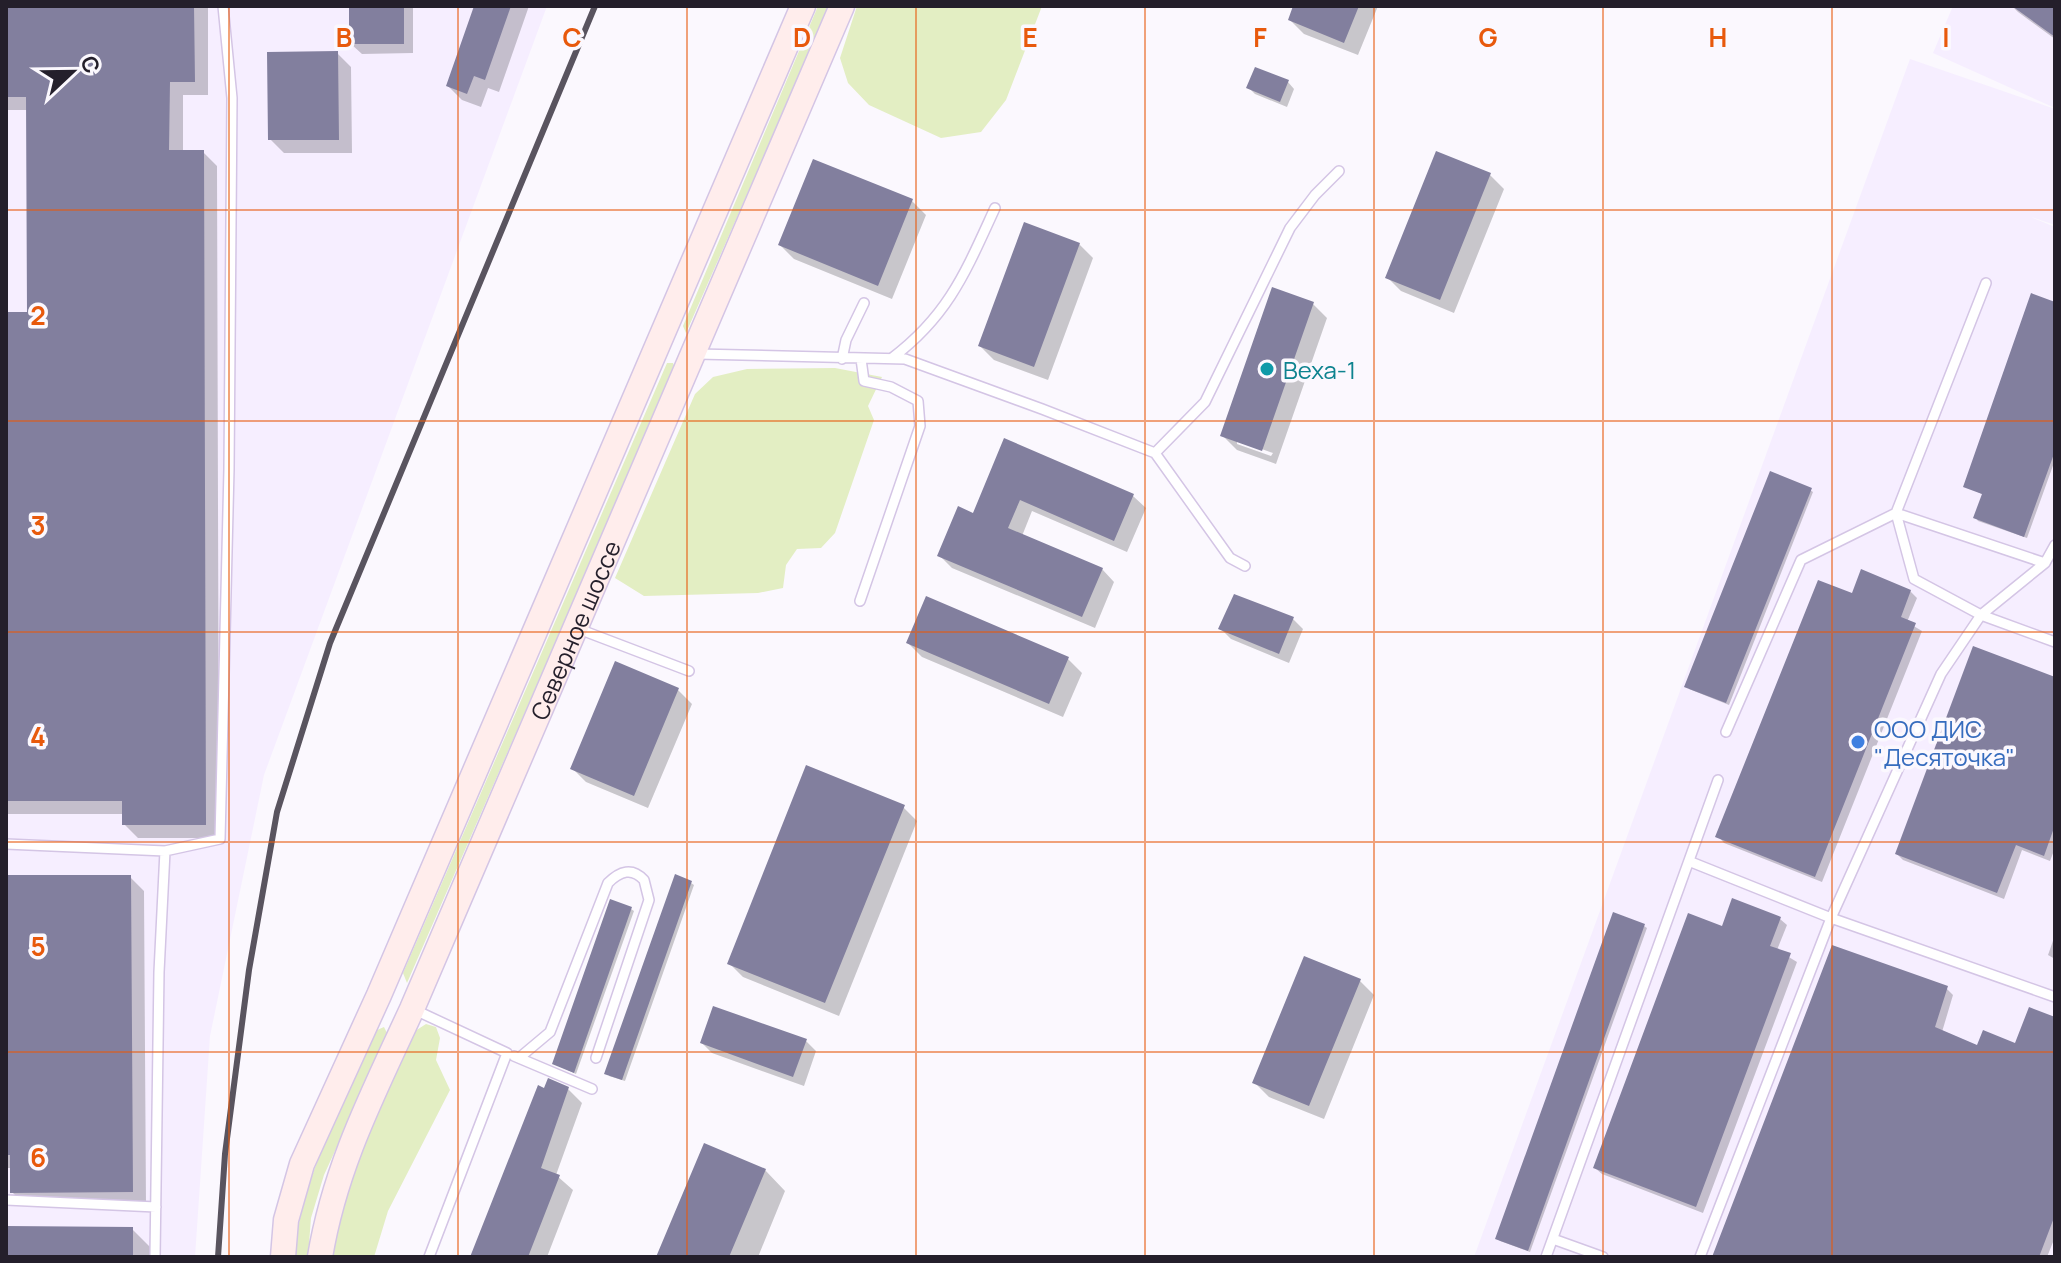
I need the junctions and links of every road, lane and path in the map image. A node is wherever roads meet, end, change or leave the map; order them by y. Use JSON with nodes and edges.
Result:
{"nodes":[{"id":1,"x":223,"y":6,"type":"edge"},
{"id":2,"x":803,"y":6,"type":"edge"},
{"id":3,"x":842,"y":6,"type":"edge"},
{"id":4,"x":1339,"y":171,"type":"dead end"},
{"id":5,"x":995,"y":208,"type":"dead end"},
{"id":6,"x":1986,"y":283,"type":"dead end"},
{"id":7,"x":864,"y":303,"type":"dead end"},
{"id":8,"x":662,"y":340,"type":"junction"},
{"id":9,"x":693,"y":353,"type":"junction"},
{"id":10,"x":842,"y":359,"type":"junction"},
{"id":11,"x":861,"y":359,"type":"junction"},
{"id":12,"x":890,"y":359,"type":"junction"},
{"id":13,"x":1155,"y":453,"type":"junction"},
{"id":14,"x":1896,"y":513,"type":"junction"},
{"id":15,"x":2055,"y":545,"type":"edge"},
{"id":16,"x":2045,"y":563,"type":"junction"},
{"id":17,"x":1245,"y":566,"type":"dead end"},
{"id":18,"x":860,"y":601,"type":"dead end"},
{"id":19,"x":1981,"y":615,"type":"junction"},
{"id":20,"x":575,"y":628,"type":"junction"},
{"id":21,"x":2055,"y":642,"type":"edge"},
{"id":22,"x":689,"y":671,"type":"dead end"},
{"id":23,"x":1726,"y":732,"type":"dead end"},
{"id":24,"x":1718,"y":780,"type":"dead end"},
{"id":25,"x":6,"y":844,"type":"edge"},
{"id":26,"x":165,"y":851,"type":"junction"},
{"id":27,"x":1691,"y":862,"type":"junction"},
{"id":28,"x":1831,"y":918,"type":"junction"},
{"id":29,"x":379,"y":995,"type":"junction"},
{"id":30,"x":2055,"y":997,"type":"edge"},
{"id":31,"x":412,"y":1009,"type":"junction"},
{"id":32,"x":507,"y":1053,"type":"junction"},
{"id":33,"x":519,"y":1058,"type":"junction"},
{"id":34,"x":596,"y":1058,"type":"dead end"},
{"id":35,"x":592,"y":1089,"type":"dead end"},
{"id":36,"x":6,"y":1200,"type":"edge"},
{"id":37,"x":156,"y":1207,"type":"junction"},
{"id":38,"x":1553,"y":1239,"type":"junction"},
{"id":39,"x":155,"y":1257,"type":"edge"},
{"id":40,"x":283,"y":1257,"type":"edge"},
{"id":41,"x":320,"y":1257,"type":"edge"},
{"id":42,"x":429,"y":1257,"type":"edge"},
{"id":43,"x":1546,"y":1257,"type":"edge"},
{"id":44,"x":1603,"y":1257,"type":"edge"},
{"id":45,"x":1700,"y":1257,"type":"edge"}],
"edges":[{"from":1,"to":26,"type":"lane"},
{"from":2,"to":8,"type":"main road","name":"Северное шоссе"},
{"from":3,"to":9,"type":"main road","name":"Северное шоссе"},
{"from":4,"to":13,"type":"lane"},
{"from":5,"to":12,"type":"lane"},
{"from":6,"to":14,"type":"lane"},
{"from":7,"to":10,"type":"lane"},
{"from":8,"to":9,"type":"main road"},
{"from":8,"to":29,"type":"main road","name":"Северное шоссе"},
{"from":9,"to":10,"type":"lane"},
{"from":9,"to":20,"type":"main road","name":"Северное шоссе"},
{"from":10,"to":11,"type":"lane"},
{"from":11,"to":12,"type":"lane"},
{"from":11,"to":18,"type":"lane"},
{"from":12,"to":13,"type":"lane"},
{"from":13,"to":17,"type":"lane"},
{"from":14,"to":16,"type":"lane"},
{"from":14,"to":19,"type":"lane"},
{"from":14,"to":23,"type":"lane"},
{"from":15,"to":16,"type":"lane"},
{"from":16,"to":19,"type":"lane"},
{"from":19,"to":21,"type":"lane"},
{"from":19,"to":28,"type":"lane"},
{"from":20,"to":22,"type":"lane"},
{"from":20,"to":31,"type":"main road","name":"Северное шоссе"},
{"from":24,"to":27,"type":"lane"},
{"from":25,"to":26,"type":"lane"},
{"from":26,"to":37,"type":"lane"},
{"from":27,"to":28,"type":"lane"},
{"from":27,"to":38,"type":"lane"},
{"from":28,"to":30,"type":"lane"},
{"from":28,"to":45,"type":"lane"},
{"from":29,"to":31,"type":"main road"},
{"from":29,"to":40,"type":"main road","name":"Северное шоссе"},
{"from":31,"to":32,"type":"lane"},
{"from":31,"to":41,"type":"main road","name":"Северное шоссе"},
{"from":32,"to":33,"type":"lane"},
{"from":32,"to":42,"type":"lane"},
{"from":33,"to":34,"type":"lane"},
{"from":33,"to":35,"type":"lane"},
{"from":36,"to":37,"type":"lane"},
{"from":37,"to":39,"type":"lane"},
{"from":38,"to":43,"type":"lane"},
{"from":38,"to":44,"type":"lane"}]}
